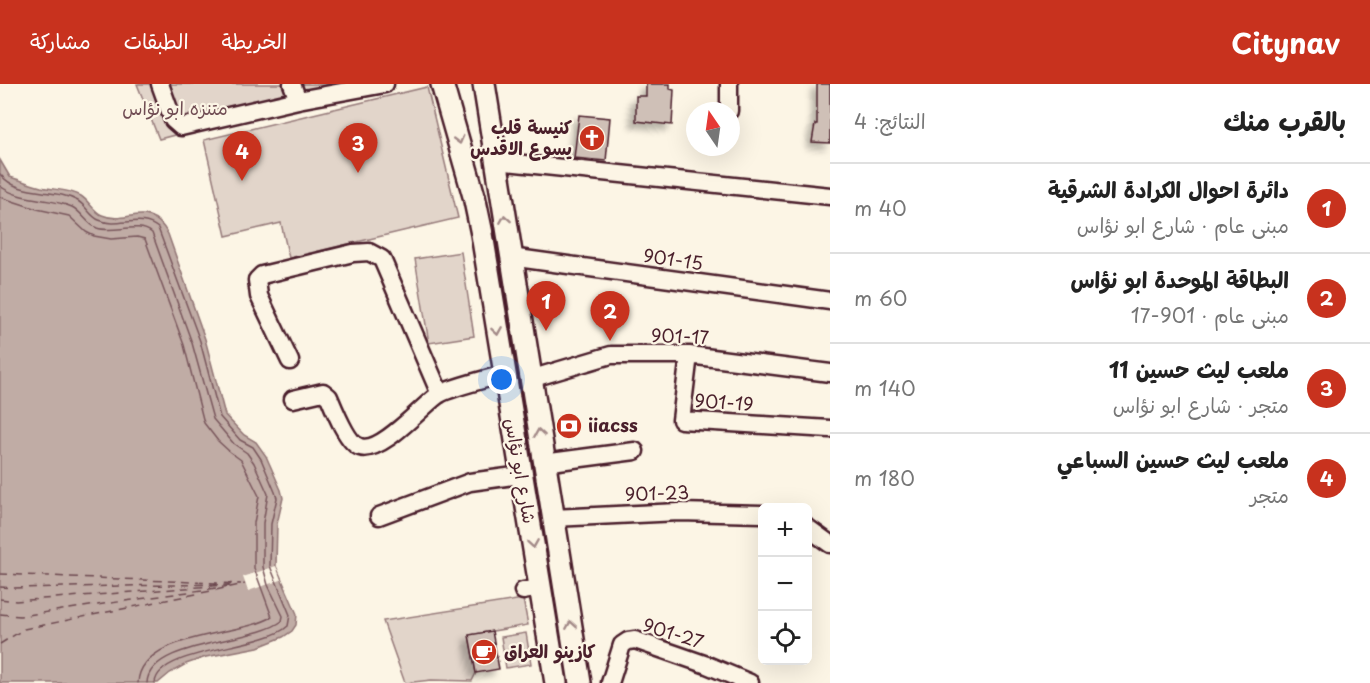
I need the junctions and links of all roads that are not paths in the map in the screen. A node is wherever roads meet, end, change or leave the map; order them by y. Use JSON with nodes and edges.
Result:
{"nodes":[{"id":1,"x":160,"y":84,"type":"edge"},
{"id":2,"x":292,"y":84,"type":"edge"},
{"id":3,"x":385,"y":84,"type":"edge"},
{"id":4,"x":442,"y":84,"type":"edge"},
{"id":5,"x":484,"y":84,"type":"edge"},
{"id":6,"x":729,"y":84,"type":"edge"},
{"id":7,"x":298,"y":100,"type":"junction"},
{"id":8,"x":729,"y":102,"type":"edge"},
{"id":9,"x":496,"y":161,"type":"junction"},
{"id":10,"x":830,"y":196,"type":"edge"},
{"id":11,"x":510,"y":257,"type":"junction"},
{"id":12,"x":830,"y":301,"type":"edge"},
{"id":13,"x":689,"y":354,"type":"junction"},
{"id":14,"x":290,"y":361,"type":"dead end"},
{"id":15,"x":830,"y":373,"type":"edge"},
{"id":16,"x":504,"y":374,"type":"junction"},
{"id":17,"x":530,"y":379,"type":"junction"},
{"id":18,"x":440,"y":394,"type":"junction"},
{"id":19,"x":293,"y":399,"type":"dead end"},
{"id":20,"x":830,"y":429,"type":"edge"},
{"id":21,"x":635,"y":451,"type":"dead end"},
{"id":22,"x":543,"y":463,"type":"junction"},
{"id":23,"x":522,"y":475,"type":"junction"},
{"id":24,"x":758,"y":514,"type":"edge"},
{"id":25,"x":379,"y":516,"type":"dead end"},
{"id":26,"x":553,"y":518,"type":"junction"},
{"id":27,"x":812,"y":530,"type":"edge"},
{"id":28,"x":812,"y":532,"type":"edge"},
{"id":29,"x":830,"y":537,"type":"edge"},
{"id":30,"x":830,"y":544,"type":"edge"},
{"id":31,"x":556,"y":683,"type":"edge"},
{"id":32,"x":579,"y":683,"type":"edge"},
{"id":33,"x":610,"y":683,"type":"edge"},
{"id":34,"x":750,"y":683,"type":"edge"}],
"edges":[{"from":1,"to":7,"type":"street"},
{"from":2,"to":7,"type":"street"},
{"from":3,"to":7,"type":"street"},
{"from":4,"to":16,"type":"main road","name":"شارع ابو نؤاس","one_way":true},
{"from":5,"to":9,"type":"main road","name":"شارع ابو نؤاس"},
{"from":6,"to":8,"type":"street"},
{"from":9,"to":10,"type":"street"},
{"from":11,"to":9,"type":"main road","name":"شارع ابو نؤاس","one_way":true},
{"from":11,"to":12,"type":"street","name":"901-15"},
{"from":11,"to":17,"type":"main road","name":"شارع ابو نؤاس"},
{"from":13,"to":15,"type":"street","name":"901-17"},
{"from":13,"to":17,"type":"street","name":"901-17"},
{"from":13,"to":20,"type":"street","name":"901-19"},
{"from":14,"to":18,"type":"street"},
{"from":16,"to":18,"type":"street"},
{"from":16,"to":23,"type":"main road","name":"شارع ابو نؤاس"},
{"from":22,"to":17,"type":"main road","name":"شارع ابو نؤاس","one_way":true},
{"from":18,"to":19,"type":"street"},
{"from":21,"to":22,"type":"street"},
{"from":22,"to":26,"type":"main road","name":"شارع ابو نؤاس"},
{"from":23,"to":25,"type":"street"},
{"from":23,"to":31,"type":"main road","name":"شارع ابو نؤاس","one_way":true},
{"from":24,"to":26,"type":"street","name":"901-23"},
{"from":32,"to":26,"type":"main road","name":"شارع ابو نؤاس","one_way":true},
{"from":27,"to":29,"type":"street"},
{"from":28,"to":30,"type":"street"},
{"from":33,"to":34,"type":"street","name":"901-27"}]}
